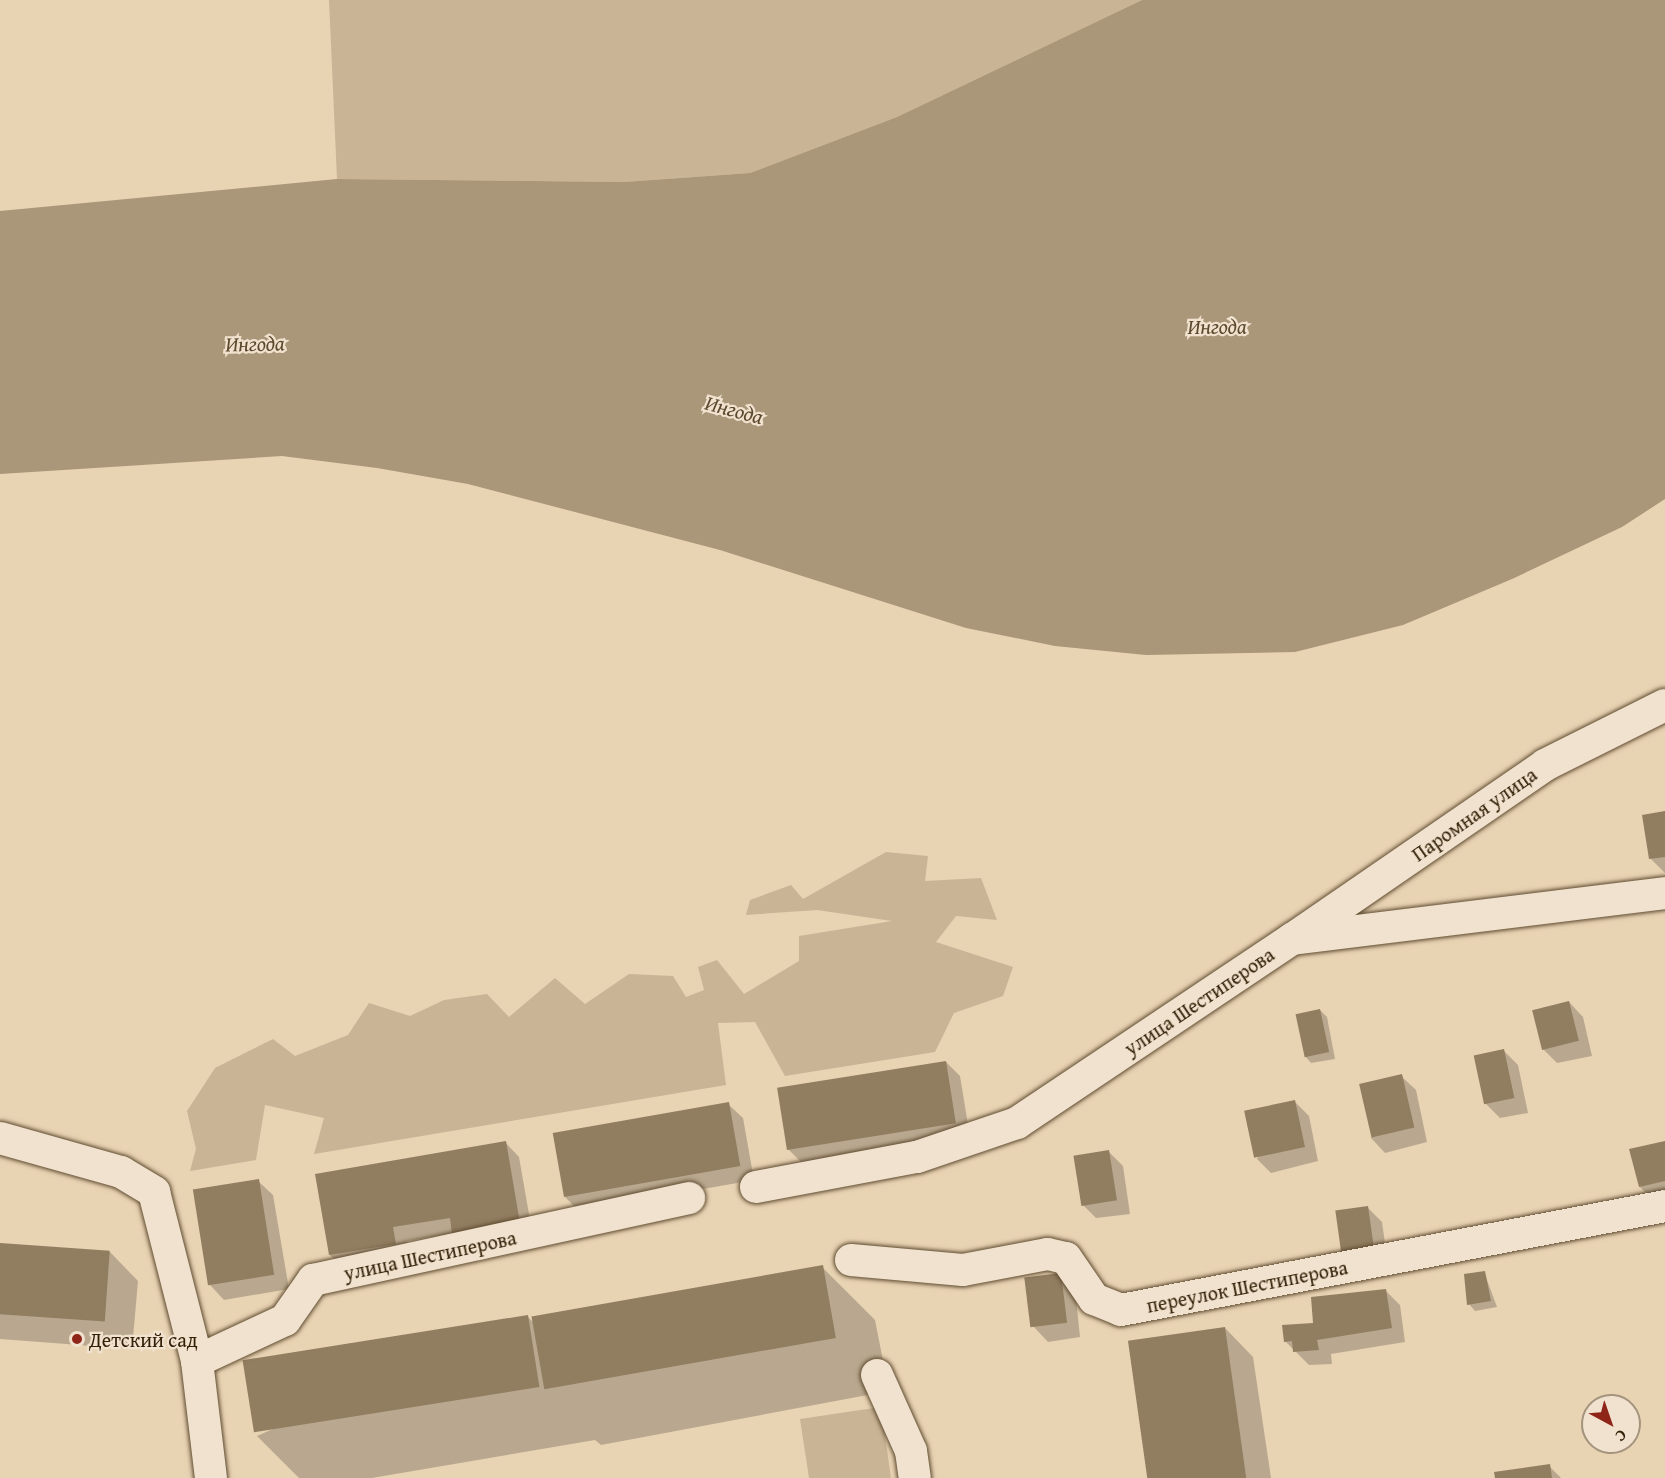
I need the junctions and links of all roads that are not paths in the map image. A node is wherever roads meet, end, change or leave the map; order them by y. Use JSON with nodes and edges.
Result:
{"nodes":[{"id":1,"x":1665,"y":705,"type":"edge"},
{"id":2,"x":1665,"y":893,"type":"edge"},
{"id":3,"x":1292,"y":939,"type":"junction"},
{"id":4,"x":0,"y":1138,"type":"edge"},
{"id":5,"x":756,"y":1187,"type":"dead end"},
{"id":6,"x":689,"y":1198,"type":"dead end"},
{"id":7,"x":1665,"y":1206,"type":"edge"},
{"id":8,"x":850,"y":1260,"type":"dead end"},
{"id":9,"x":196,"y":1360,"type":"junction"},
{"id":10,"x":877,"y":1374,"type":"dead end"},
{"id":11,"x":211,"y":1478,"type":"edge"},
{"id":12,"x":915,"y":1478,"type":"edge"}],
"edges":[{"from":1,"to":3,"type":"street","name":"Паромная улица"},
{"from":2,"to":3,"type":"street","name":"улица Шестиперова"},
{"from":3,"to":5,"type":"street","name":"улица Шестиперова"},
{"from":4,"to":9,"type":"street"},
{"from":6,"to":9,"type":"street","name":"улица Шестиперова"},
{"from":7,"to":8,"type":"street","name":"переулок Шестиперова"},
{"from":9,"to":11,"type":"street"},
{"from":10,"to":12,"type":"street"}]}
